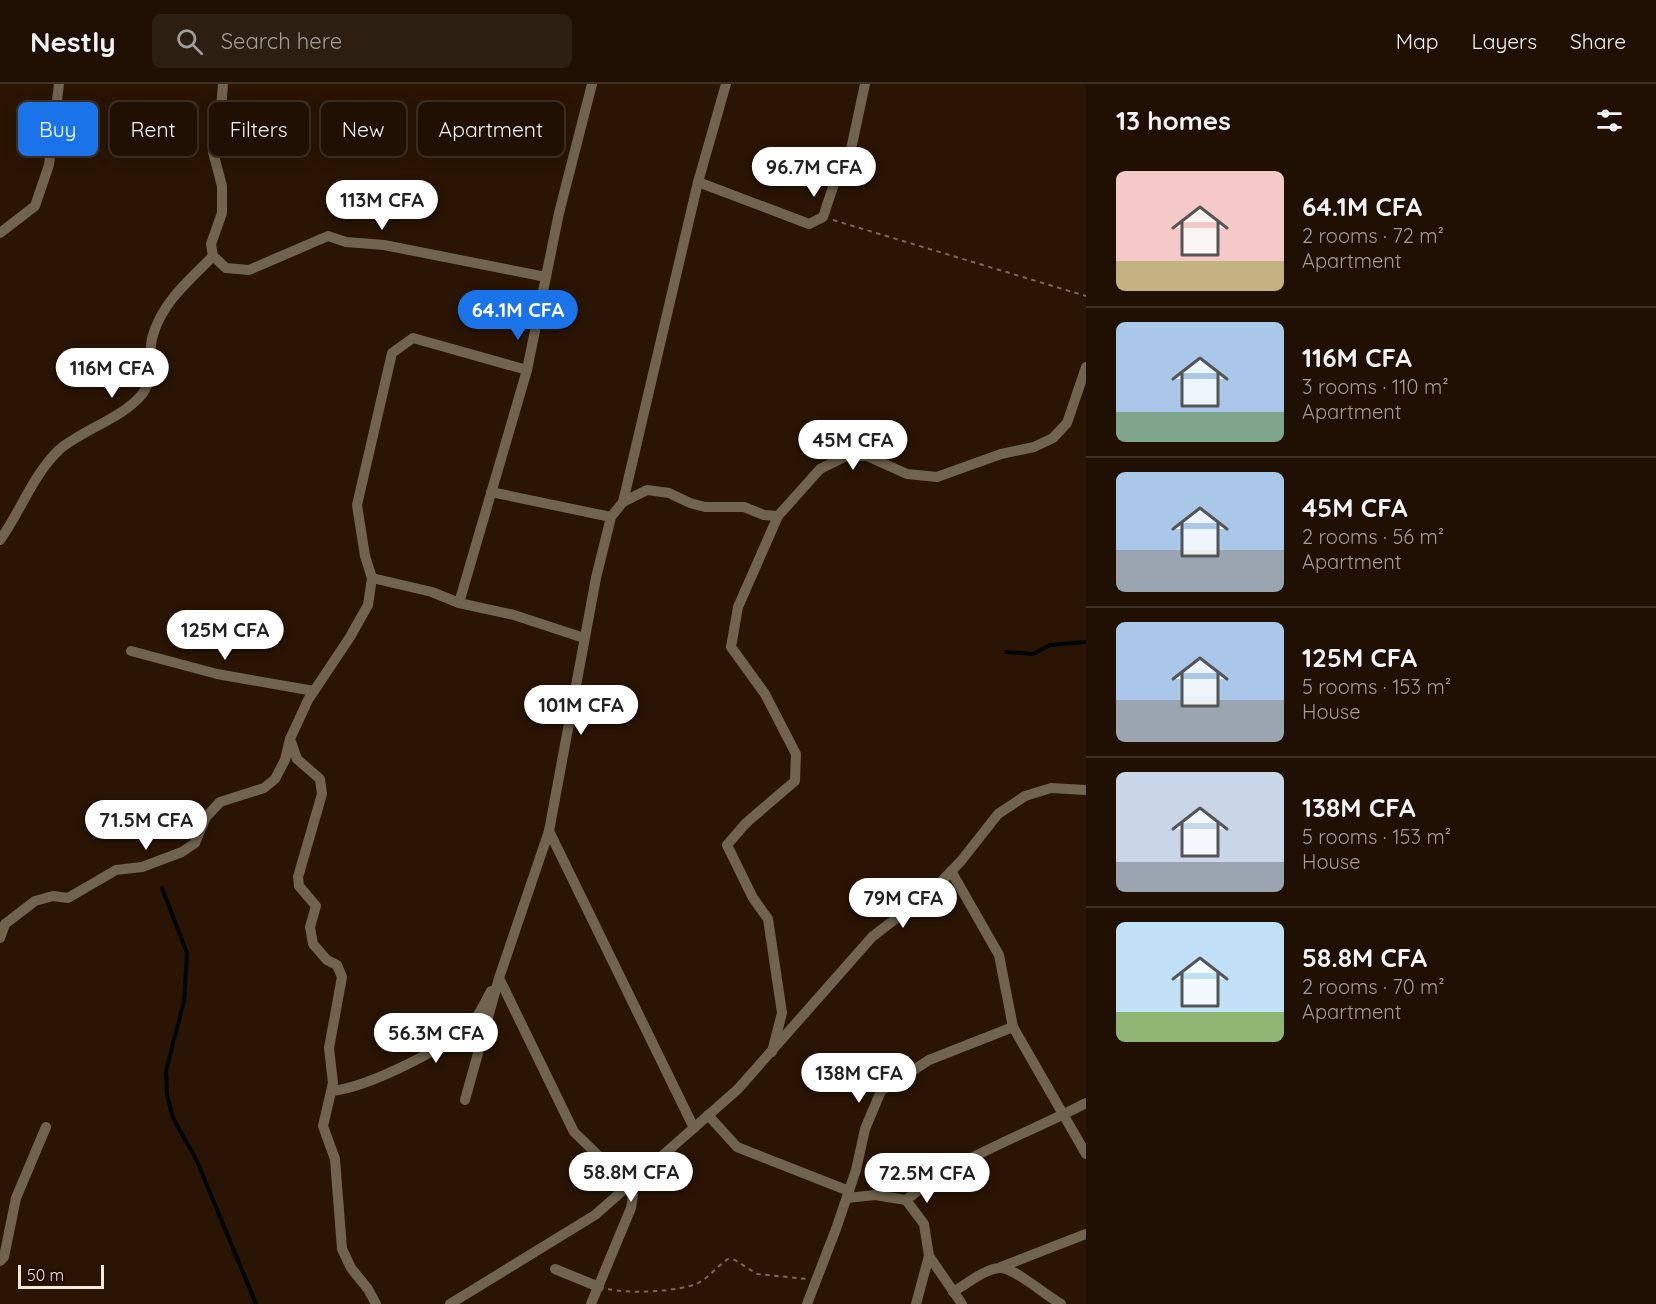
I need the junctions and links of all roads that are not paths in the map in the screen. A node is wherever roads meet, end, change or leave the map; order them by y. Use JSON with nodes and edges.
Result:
{"nodes":[{"id":1,"x":58,"y":84,"type":"edge"},
{"id":2,"x":223,"y":84,"type":"edge"},
{"id":3,"x":592,"y":84,"type":"edge"},
{"id":4,"x":726,"y":84,"type":"edge"},
{"id":5,"x":865,"y":84,"type":"edge"},
{"id":6,"x":698,"y":182,"type":"junction"},
{"id":7,"x":0,"y":233,"type":"edge"},
{"id":8,"x":213,"y":256,"type":"junction"},
{"id":9,"x":546,"y":277,"type":"junction"},
{"id":10,"x":1086,"y":367,"type":"edge"},
{"id":11,"x":527,"y":370,"type":"junction"},
{"id":12,"x":491,"y":492,"type":"junction"},
{"id":13,"x":623,"y":502,"type":"junction"},
{"id":14,"x":777,"y":516,"type":"junction"},
{"id":15,"x":611,"y":517,"type":"junction"},
{"id":16,"x":0,"y":540,"type":"edge"},
{"id":17,"x":372,"y":578,"type":"junction"},
{"id":18,"x":459,"y":603,"type":"junction"},
{"id":19,"x":584,"y":638,"type":"junction"},
{"id":20,"x":131,"y":651,"type":"dead end"},
{"id":21,"x":314,"y":691,"type":"junction"},
{"id":22,"x":290,"y":739,"type":"junction"},
{"id":23,"x":1086,"y":790,"type":"edge"},
{"id":24,"x":549,"y":831,"type":"junction"},
{"id":25,"x":951,"y":871,"type":"junction"},
{"id":26,"x":0,"y":938,"type":"edge"},
{"id":27,"x":499,"y":978,"type":"junction"},
{"id":28,"x":1013,"y":1027,"type":"junction"},
{"id":29,"x":772,"y":1052,"type":"junction"},
{"id":30,"x":332,"y":1091,"type":"junction"},
{"id":31,"x":465,"y":1100,"type":"dead end"},
{"id":32,"x":1086,"y":1103,"type":"edge"},
{"id":33,"x":708,"y":1115,"type":"junction"},
{"id":34,"x":1063,"y":1115,"type":"junction"},
{"id":35,"x":45,"y":1127,"type":"dead end"},
{"id":36,"x":694,"y":1128,"type":"junction"},
{"id":37,"x":1086,"y":1154,"type":"edge"},
{"id":38,"x":630,"y":1186,"type":"junction"},
{"id":39,"x":848,"y":1194,"type":"junction"},
{"id":40,"x":906,"y":1200,"type":"junction"},
{"id":41,"x":1086,"y":1234,"type":"edge"},
{"id":42,"x":929,"y":1257,"type":"junction"},
{"id":43,"x":0,"y":1262,"type":"edge"},
{"id":44,"x":1001,"y":1267,"type":"junction"},
{"id":45,"x":555,"y":1269,"type":"dead end"},
{"id":46,"x":599,"y":1287,"type":"junction"},
{"id":47,"x":953,"y":1292,"type":"junction"},
{"id":48,"x":376,"y":1304,"type":"edge"},
{"id":49,"x":450,"y":1304,"type":"edge"},
{"id":50,"x":591,"y":1304,"type":"edge"},
{"id":51,"x":807,"y":1304,"type":"edge"},
{"id":52,"x":916,"y":1304,"type":"edge"},
{"id":53,"x":962,"y":1304,"type":"edge"},
{"id":54,"x":1061,"y":1304,"type":"edge"}],
"edges":[{"from":1,"to":7,"type":"street"},
{"from":2,"to":8,"type":"street"},
{"from":3,"to":9,"type":"street"},
{"from":4,"to":6,"type":"street"},
{"from":5,"to":6,"type":"street"},
{"from":6,"to":13,"type":"street"},
{"from":8,"to":9,"type":"street"},
{"from":8,"to":16,"type":"street"},
{"from":9,"to":11,"type":"street"},
{"from":10,"to":14,"type":"street"},
{"from":11,"to":12,"type":"street"},
{"from":11,"to":17,"type":"street"},
{"from":12,"to":15,"type":"street"},
{"from":12,"to":18,"type":"street"},
{"from":13,"to":14,"type":"street"},
{"from":13,"to":15,"type":"street"},
{"from":14,"to":29,"type":"street"},
{"from":15,"to":19,"type":"street"},
{"from":17,"to":18,"type":"street"},
{"from":17,"to":21,"type":"street"},
{"from":18,"to":19,"type":"street"},
{"from":19,"to":24,"type":"street"},
{"from":20,"to":21,"type":"street"},
{"from":21,"to":22,"type":"street"},
{"from":22,"to":26,"type":"street"},
{"from":22,"to":30,"type":"street"},
{"from":23,"to":25,"type":"street"},
{"from":24,"to":27,"type":"street"},
{"from":24,"to":36,"type":"street"},
{"from":25,"to":28,"type":"street"},
{"from":25,"to":29,"type":"street"},
{"from":27,"to":30,"type":"street"},
{"from":27,"to":31,"type":"street"},
{"from":27,"to":38,"type":"street"},
{"from":28,"to":34,"type":"street"},
{"from":28,"to":39,"type":"street"},
{"from":29,"to":33,"type":"street"},
{"from":30,"to":48,"type":"street"},
{"from":32,"to":34,"type":"street"},
{"from":33,"to":36,"type":"street"},
{"from":33,"to":39,"type":"street"},
{"from":34,"to":37,"type":"street"},
{"from":34,"to":40,"type":"street"},
{"from":35,"to":43,"type":"street"},
{"from":36,"to":38,"type":"street"},
{"from":38,"to":46,"type":"street"},
{"from":38,"to":49,"type":"street"},
{"from":39,"to":40,"type":"street"},
{"from":39,"to":51,"type":"street"},
{"from":40,"to":42,"type":"street"},
{"from":41,"to":44,"type":"street"},
{"from":42,"to":47,"type":"street"},
{"from":42,"to":52,"type":"street"},
{"from":44,"to":47,"type":"street"},
{"from":44,"to":54,"type":"street"},
{"from":45,"to":46,"type":"street"},
{"from":46,"to":50,"type":"street"},
{"from":47,"to":53,"type":"street"}]}
